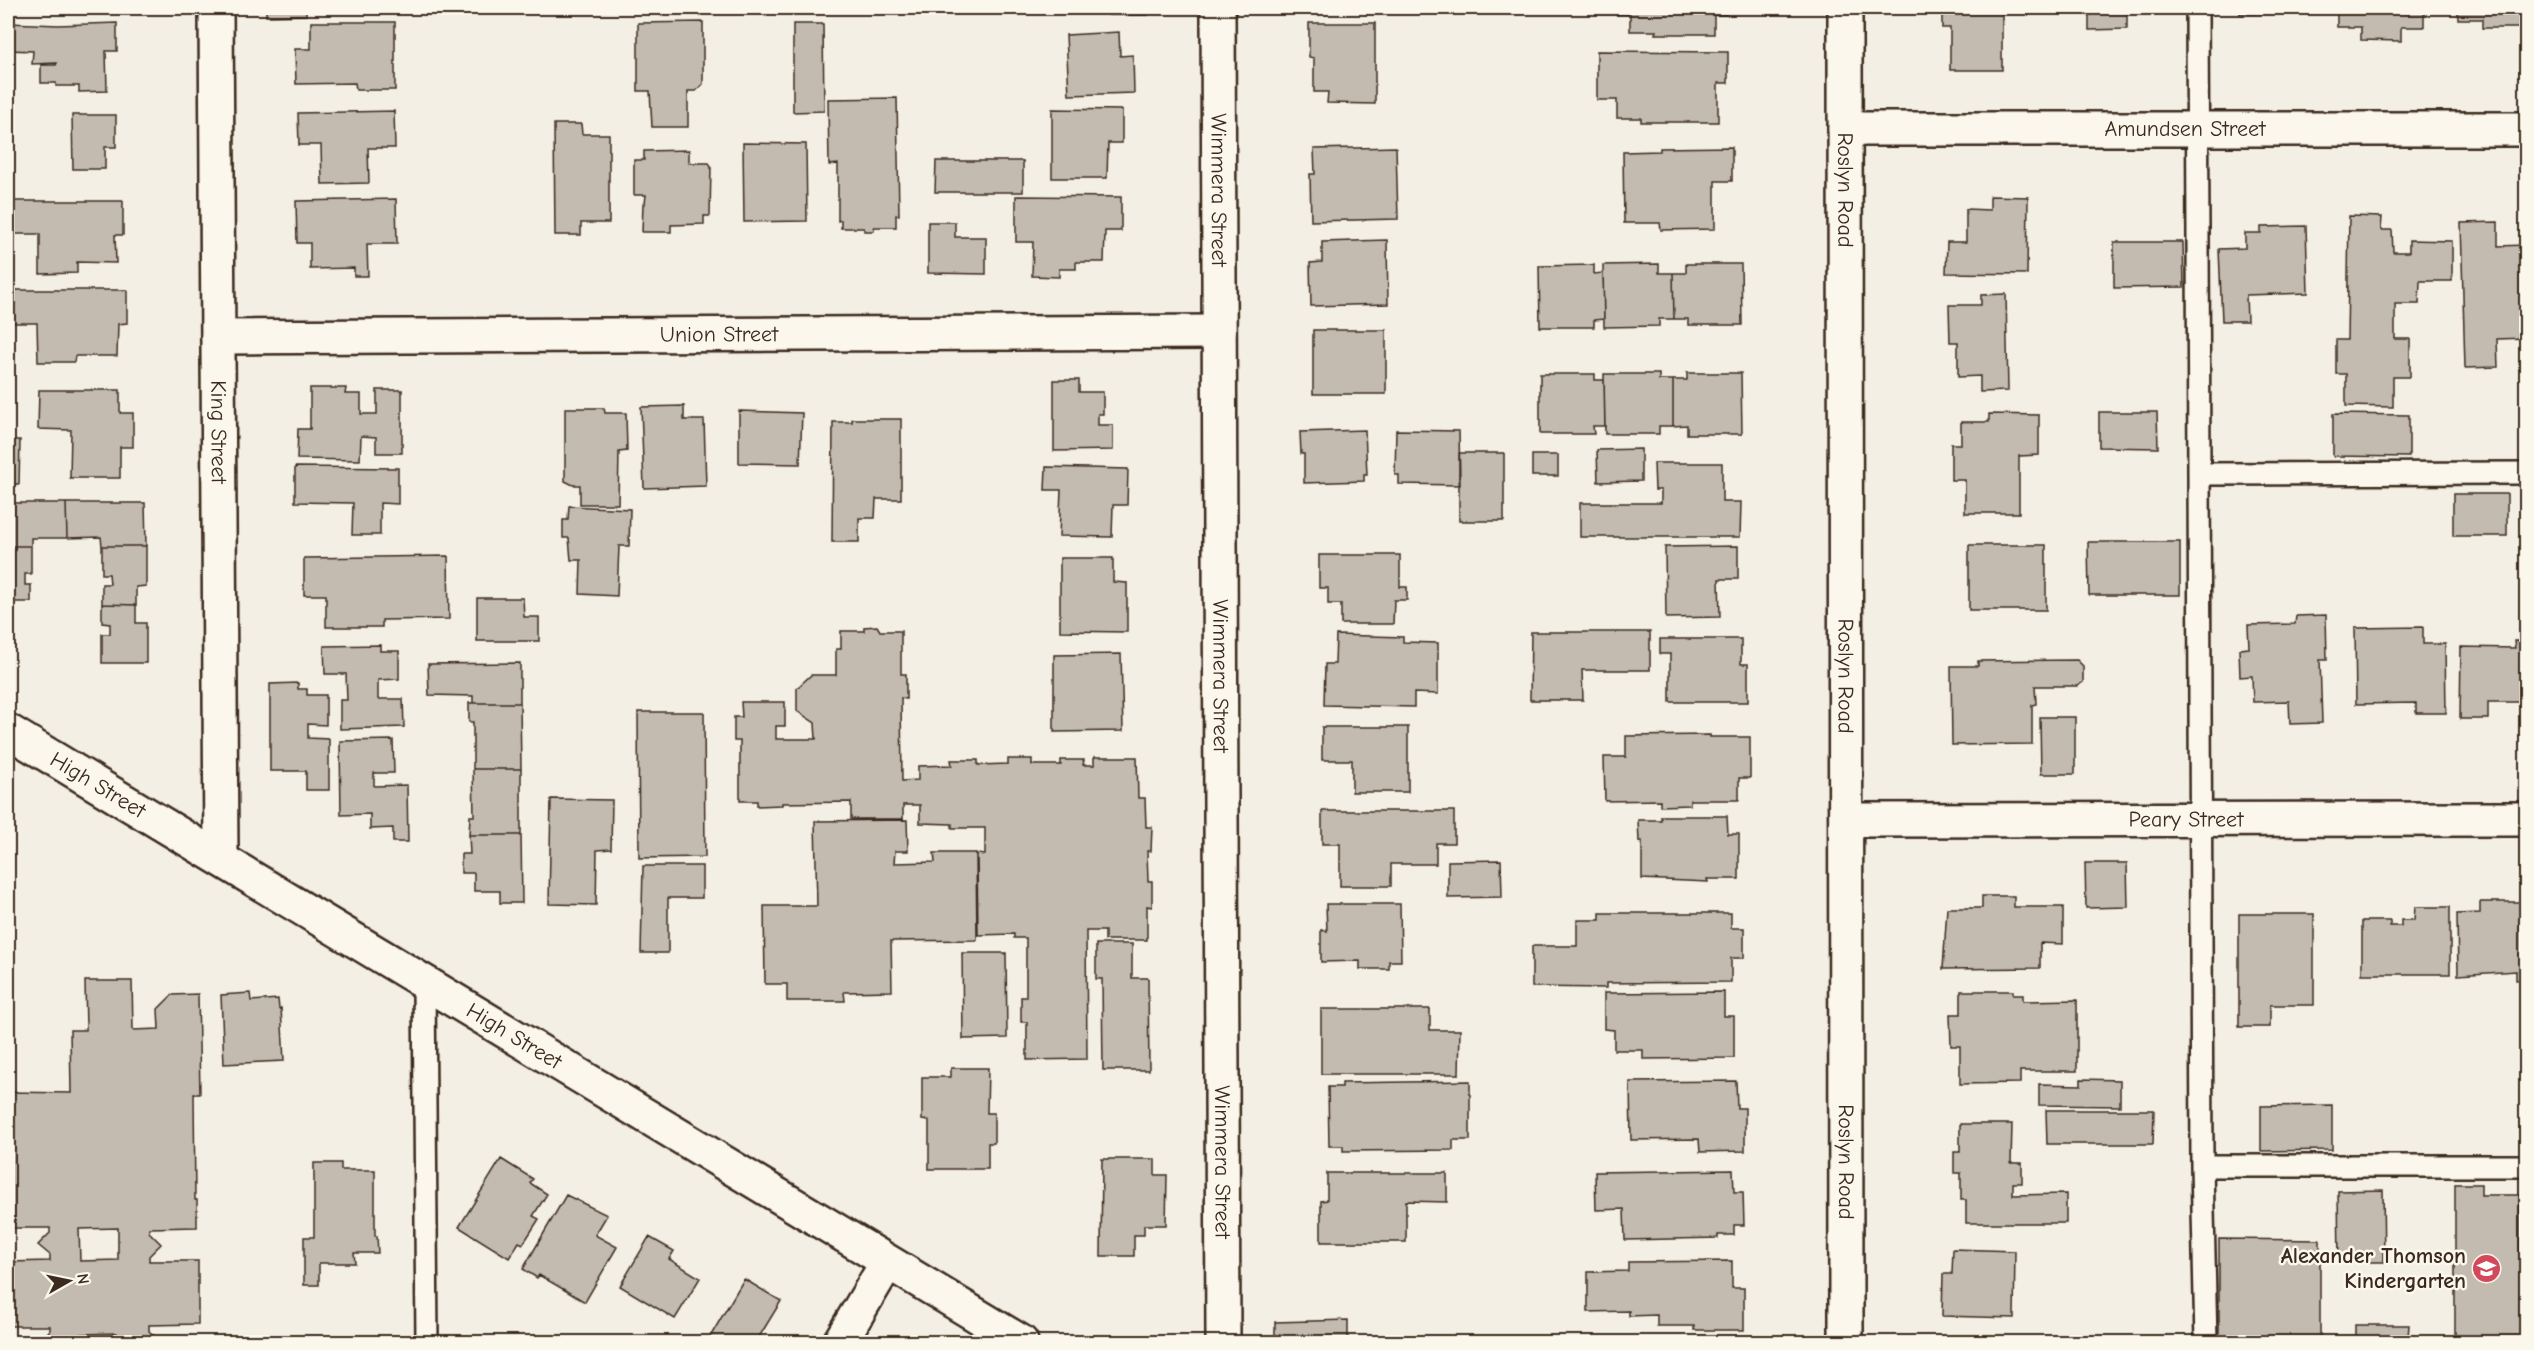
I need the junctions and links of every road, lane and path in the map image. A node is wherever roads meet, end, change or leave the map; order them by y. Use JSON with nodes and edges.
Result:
{"nodes":[{"id":1,"x":216,"y":8,"type":"edge"},
{"id":2,"x":1218,"y":8,"type":"edge"},
{"id":3,"x":1845,"y":8,"type":"edge"},
{"id":4,"x":2197,"y":8,"type":"edge"},
{"id":5,"x":1845,"y":129,"type":"junction"},
{"id":6,"x":2197,"y":129,"type":"junction"},
{"id":7,"x":2526,"y":129,"type":"edge"},
{"id":8,"x":1219,"y":332,"type":"junction"},
{"id":9,"x":218,"y":337,"type":"junction"},
{"id":10,"x":2526,"y":473,"type":"edge"},
{"id":11,"x":2199,"y":474,"type":"junction"},
{"id":12,"x":8,"y":730,"type":"edge"},
{"id":13,"x":2201,"y":819,"type":"junction"},
{"id":14,"x":2526,"y":819,"type":"edge"},
{"id":15,"x":1846,"y":820,"type":"junction"},
{"id":16,"x":221,"y":858,"type":"junction"},
{"id":17,"x":424,"y":984,"type":"junction"},
{"id":18,"x":2202,"y":1166,"type":"junction"},
{"id":19,"x":2526,"y":1166,"type":"edge"},
{"id":20,"x":887,"y":1263,"type":"junction"},
{"id":21,"x":427,"y":1342,"type":"edge"},
{"id":22,"x":840,"y":1342,"type":"edge"},
{"id":23,"x":1021,"y":1342,"type":"edge"},
{"id":24,"x":1223,"y":1342,"type":"edge"},
{"id":25,"x":1846,"y":1342,"type":"edge"},
{"id":26,"x":2206,"y":1342,"type":"edge"}],
"edges":[{"from":1,"to":9,"type":"street","name":"King Street"},
{"from":2,"to":8,"type":"street","name":"Wimmera Street"},
{"from":3,"to":5,"type":"street","name":"Roslyn Road"},
{"from":4,"to":6,"type":"lane"},
{"from":5,"to":6,"type":"street","name":"Amundsen Street"},
{"from":5,"to":15,"type":"street","name":"Roslyn Road"},
{"from":6,"to":7,"type":"street","name":"Amundsen Street"},
{"from":6,"to":11,"type":"lane"},
{"from":8,"to":9,"type":"street","name":"Union Street"},
{"from":8,"to":24,"type":"street","name":"Wimmera Street"},
{"from":9,"to":16,"type":"street","name":"King Street"},
{"from":10,"to":11,"type":"lane"},
{"from":11,"to":13,"type":"lane"},
{"from":12,"to":16,"type":"street","name":"High Street"},
{"from":13,"to":14,"type":"street","name":"Peary Street"},
{"from":13,"to":15,"type":"street","name":"Peary Street"},
{"from":13,"to":18,"type":"lane"},
{"from":15,"to":25,"type":"street","name":"Roslyn Road"},
{"from":16,"to":17,"type":"street","name":"High Street"},
{"from":17,"to":20,"type":"street","name":"High Street"},
{"from":17,"to":21,"type":"lane"},
{"from":18,"to":19,"type":"lane"},
{"from":18,"to":26,"type":"lane"},
{"from":20,"to":22,"type":"street"},
{"from":20,"to":23,"type":"street","name":"High Street"}]}
